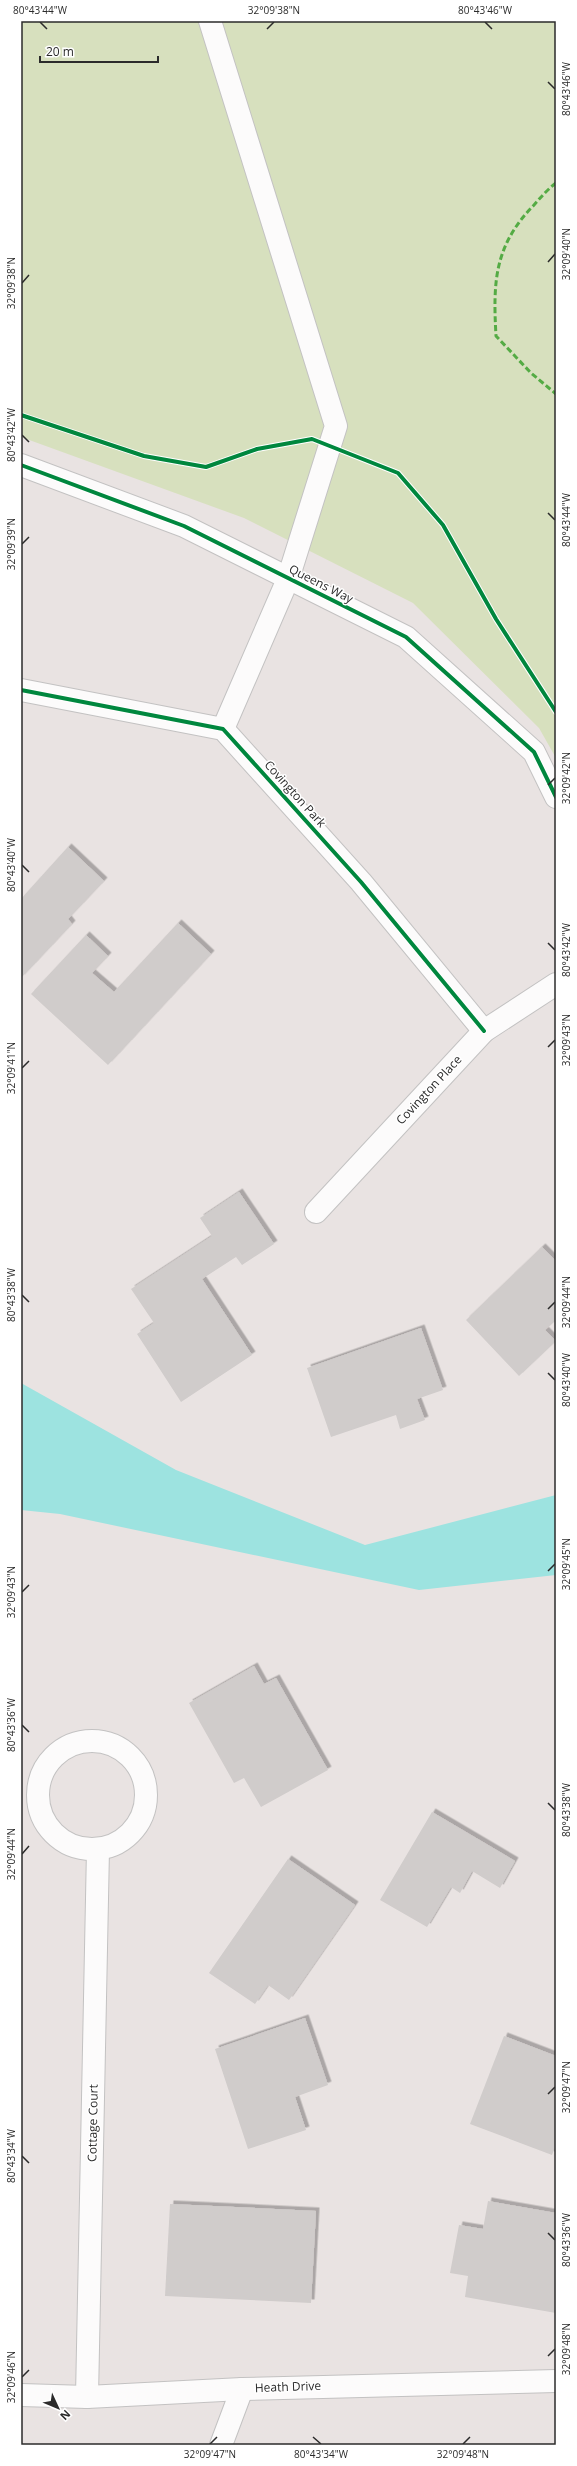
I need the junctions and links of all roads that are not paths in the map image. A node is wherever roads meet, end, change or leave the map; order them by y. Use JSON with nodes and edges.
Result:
{"nodes":[{"id":1,"x":210,"y":21,"type":"edge"},
{"id":2,"x":21,"y":465,"type":"edge"},
{"id":3,"x":288,"y":579,"type":"junction"},
{"id":4,"x":21,"y":690,"type":"edge"},
{"id":5,"x":223,"y":729,"type":"junction"},
{"id":6,"x":556,"y":797,"type":"edge"},
{"id":7,"x":556,"y":984,"type":"edge"},
{"id":8,"x":484,"y":1031,"type":"junction"},
{"id":9,"x":316,"y":1212,"type":"dead end"},
{"id":10,"x":98,"y":1849,"type":"junction"},
{"id":11,"x":556,"y":2381,"type":"edge"},
{"id":12,"x":242,"y":2389,"type":"junction"},
{"id":13,"x":21,"y":2395,"type":"edge"},
{"id":14,"x":87,"y":2397,"type":"junction"},
{"id":15,"x":221,"y":2445,"type":"edge"}],
"edges":[{"from":1,"to":3,"type":"street"},
{"from":2,"to":3,"type":"street","name":"Queens Way"},
{"from":3,"to":5,"type":"street"},
{"from":3,"to":6,"type":"street","name":"Queens Way"},
{"from":4,"to":5,"type":"street"},
{"from":5,"to":8,"type":"street","name":"Covington Park"},
{"from":7,"to":8,"type":"street","name":"Covington Place"},
{"from":8,"to":9,"type":"street","name":"Covington Place"},
{"from":10,"to":10,"type":"street"},
{"from":10,"to":14,"type":"street","name":"Cottage Court"},
{"from":11,"to":12,"type":"street","name":"Heath Drive"},
{"from":12,"to":14,"type":"street","name":"Heath Drive"},
{"from":12,"to":15,"type":"street"},
{"from":13,"to":14,"type":"street","name":"Heath Drive"}]}
